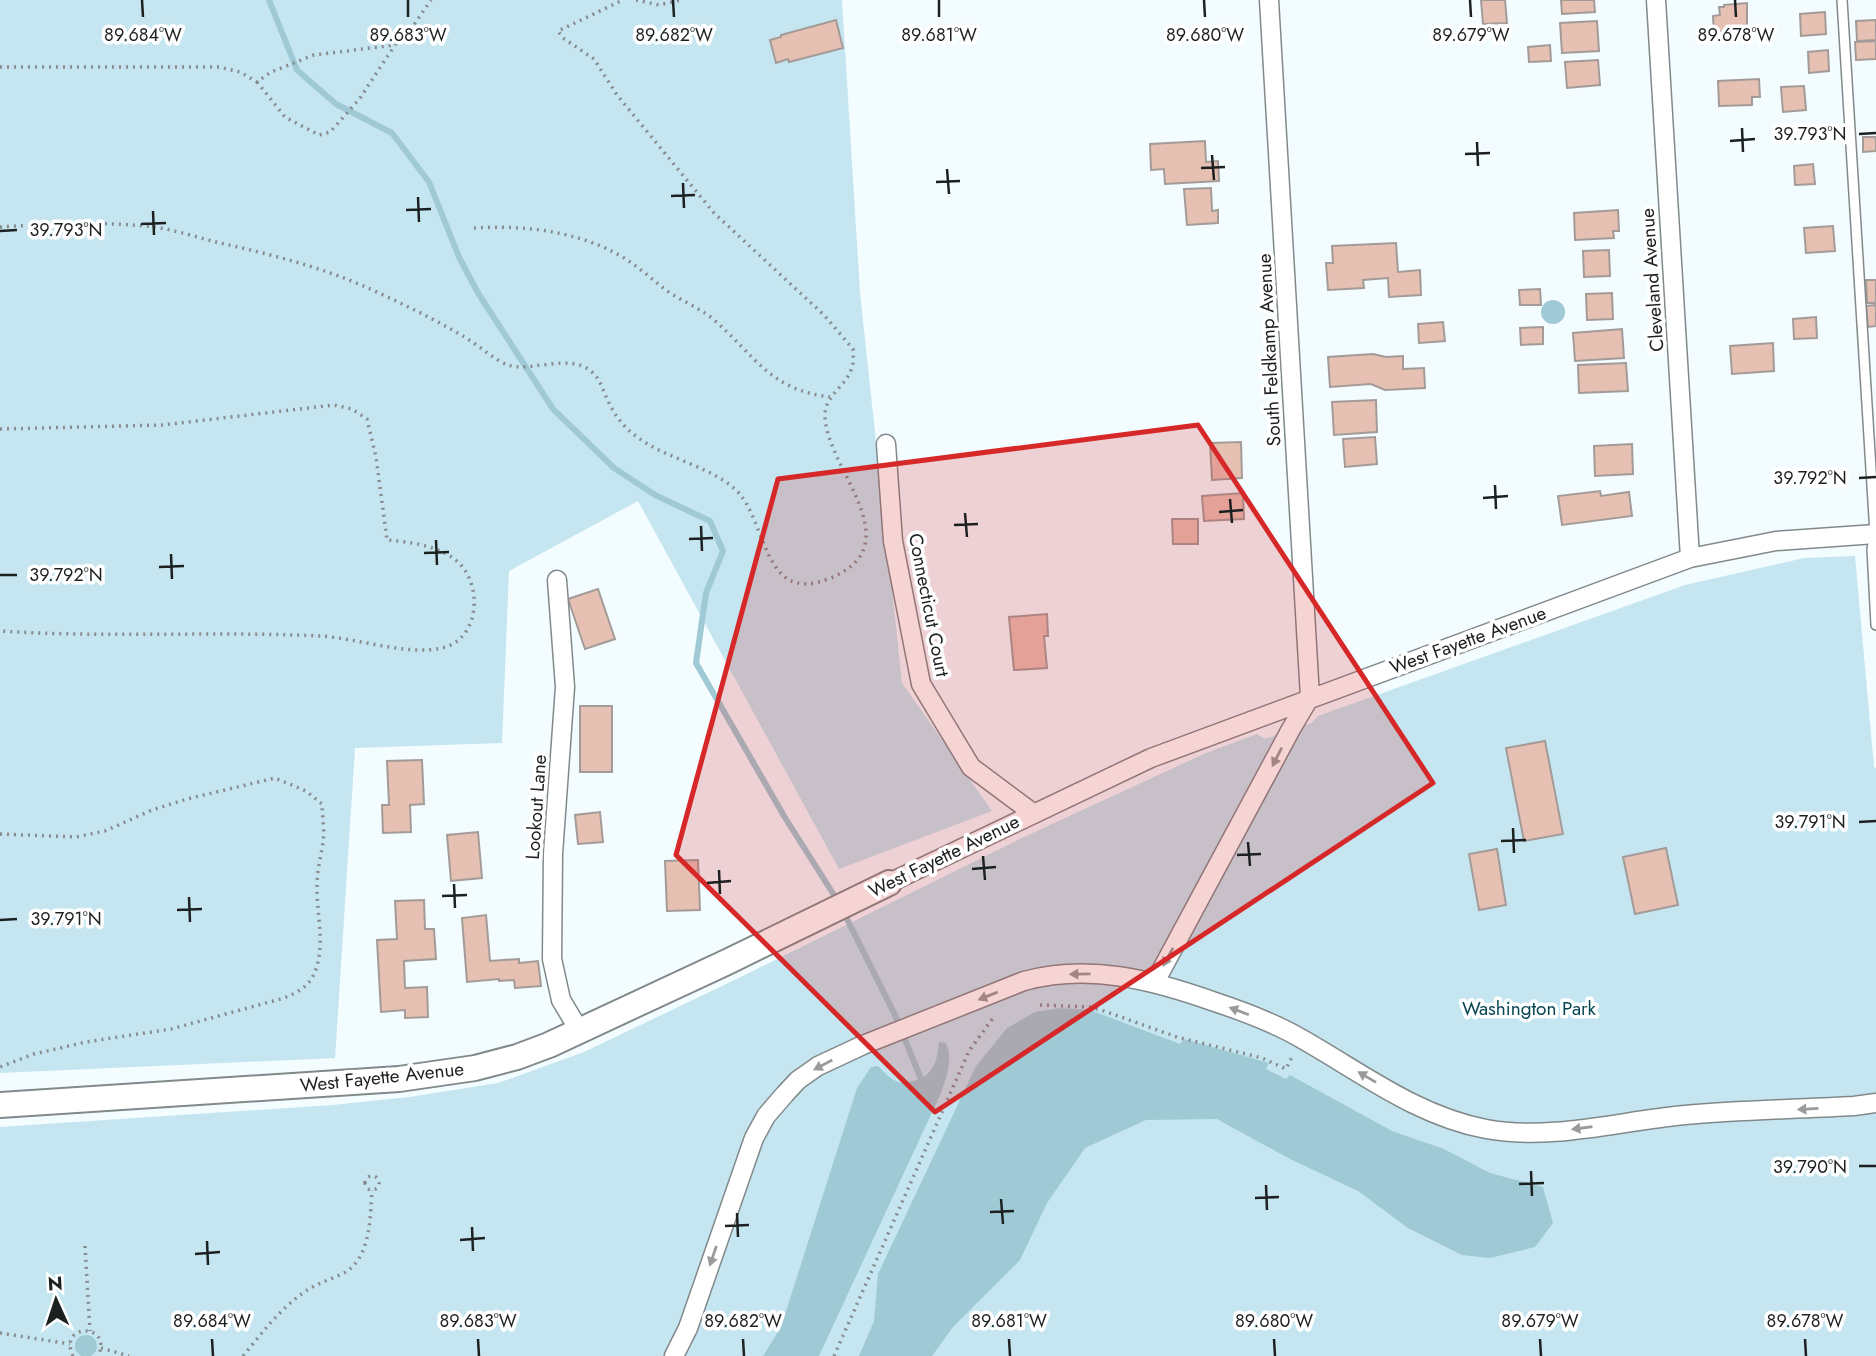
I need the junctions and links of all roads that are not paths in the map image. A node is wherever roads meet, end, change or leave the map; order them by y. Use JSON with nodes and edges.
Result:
{"nodes":[{"id":1,"x":1269,"y":0,"type":"edge"},
{"id":2,"x":1656,"y":0,"type":"edge"},
{"id":3,"x":1842,"y":0,"type":"edge"},
{"id":4,"x":886,"y":444,"type":"dead end"},
{"id":5,"x":1876,"y":534,"type":"edge"},
{"id":6,"x":1689,"y":558,"type":"junction"},
{"id":7,"x":557,"y":580,"type":"dead end"},
{"id":8,"x":1876,"y":625,"type":"edge"},
{"id":9,"x":1310,"y":697,"type":"junction"},
{"id":10,"x":1034,"y":814,"type":"junction"},
{"id":11,"x":889,"y":883,"type":"joint"},
{"id":12,"x":1155,"y":982,"type":"junction"},
{"id":13,"x":579,"y":1030,"type":"junction"},
{"id":14,"x":1876,"y":1103,"type":"edge"},
{"id":15,"x":0,"y":1105,"type":"edge"},
{"id":16,"x":674,"y":1356,"type":"edge"}],
"edges":[{"from":1,"to":9,"type":"street","name":"South Feldkamp Avenue"},
{"from":2,"to":6,"type":"street","name":"Cleveland Avenue"},
{"from":3,"to":5,"type":"lane"},
{"from":4,"to":10,"type":"street","name":"Connecticut Court"},
{"from":5,"to":6,"type":"street","name":"West Fayette Avenue"},
{"from":5,"to":8,"type":"lane"},
{"from":6,"to":9,"type":"street","name":"West Fayette Avenue"},
{"from":7,"to":13,"type":"street","name":"Lookout Lane"},
{"from":9,"to":10,"type":"street","name":"West Fayette Avenue"},
{"from":9,"to":12,"type":"street","one_way":true},
{"from":10,"to":11,"type":"street","name":"West Fayette Avenue"},
{"from":11,"to":13,"type":"street","name":"West Fayette Avenue"},
{"from":14,"to":12,"type":"street","one_way":true},
{"from":12,"to":16,"type":"street","one_way":true},
{"from":13,"to":15,"type":"street","name":"West Fayette Avenue"}]}
